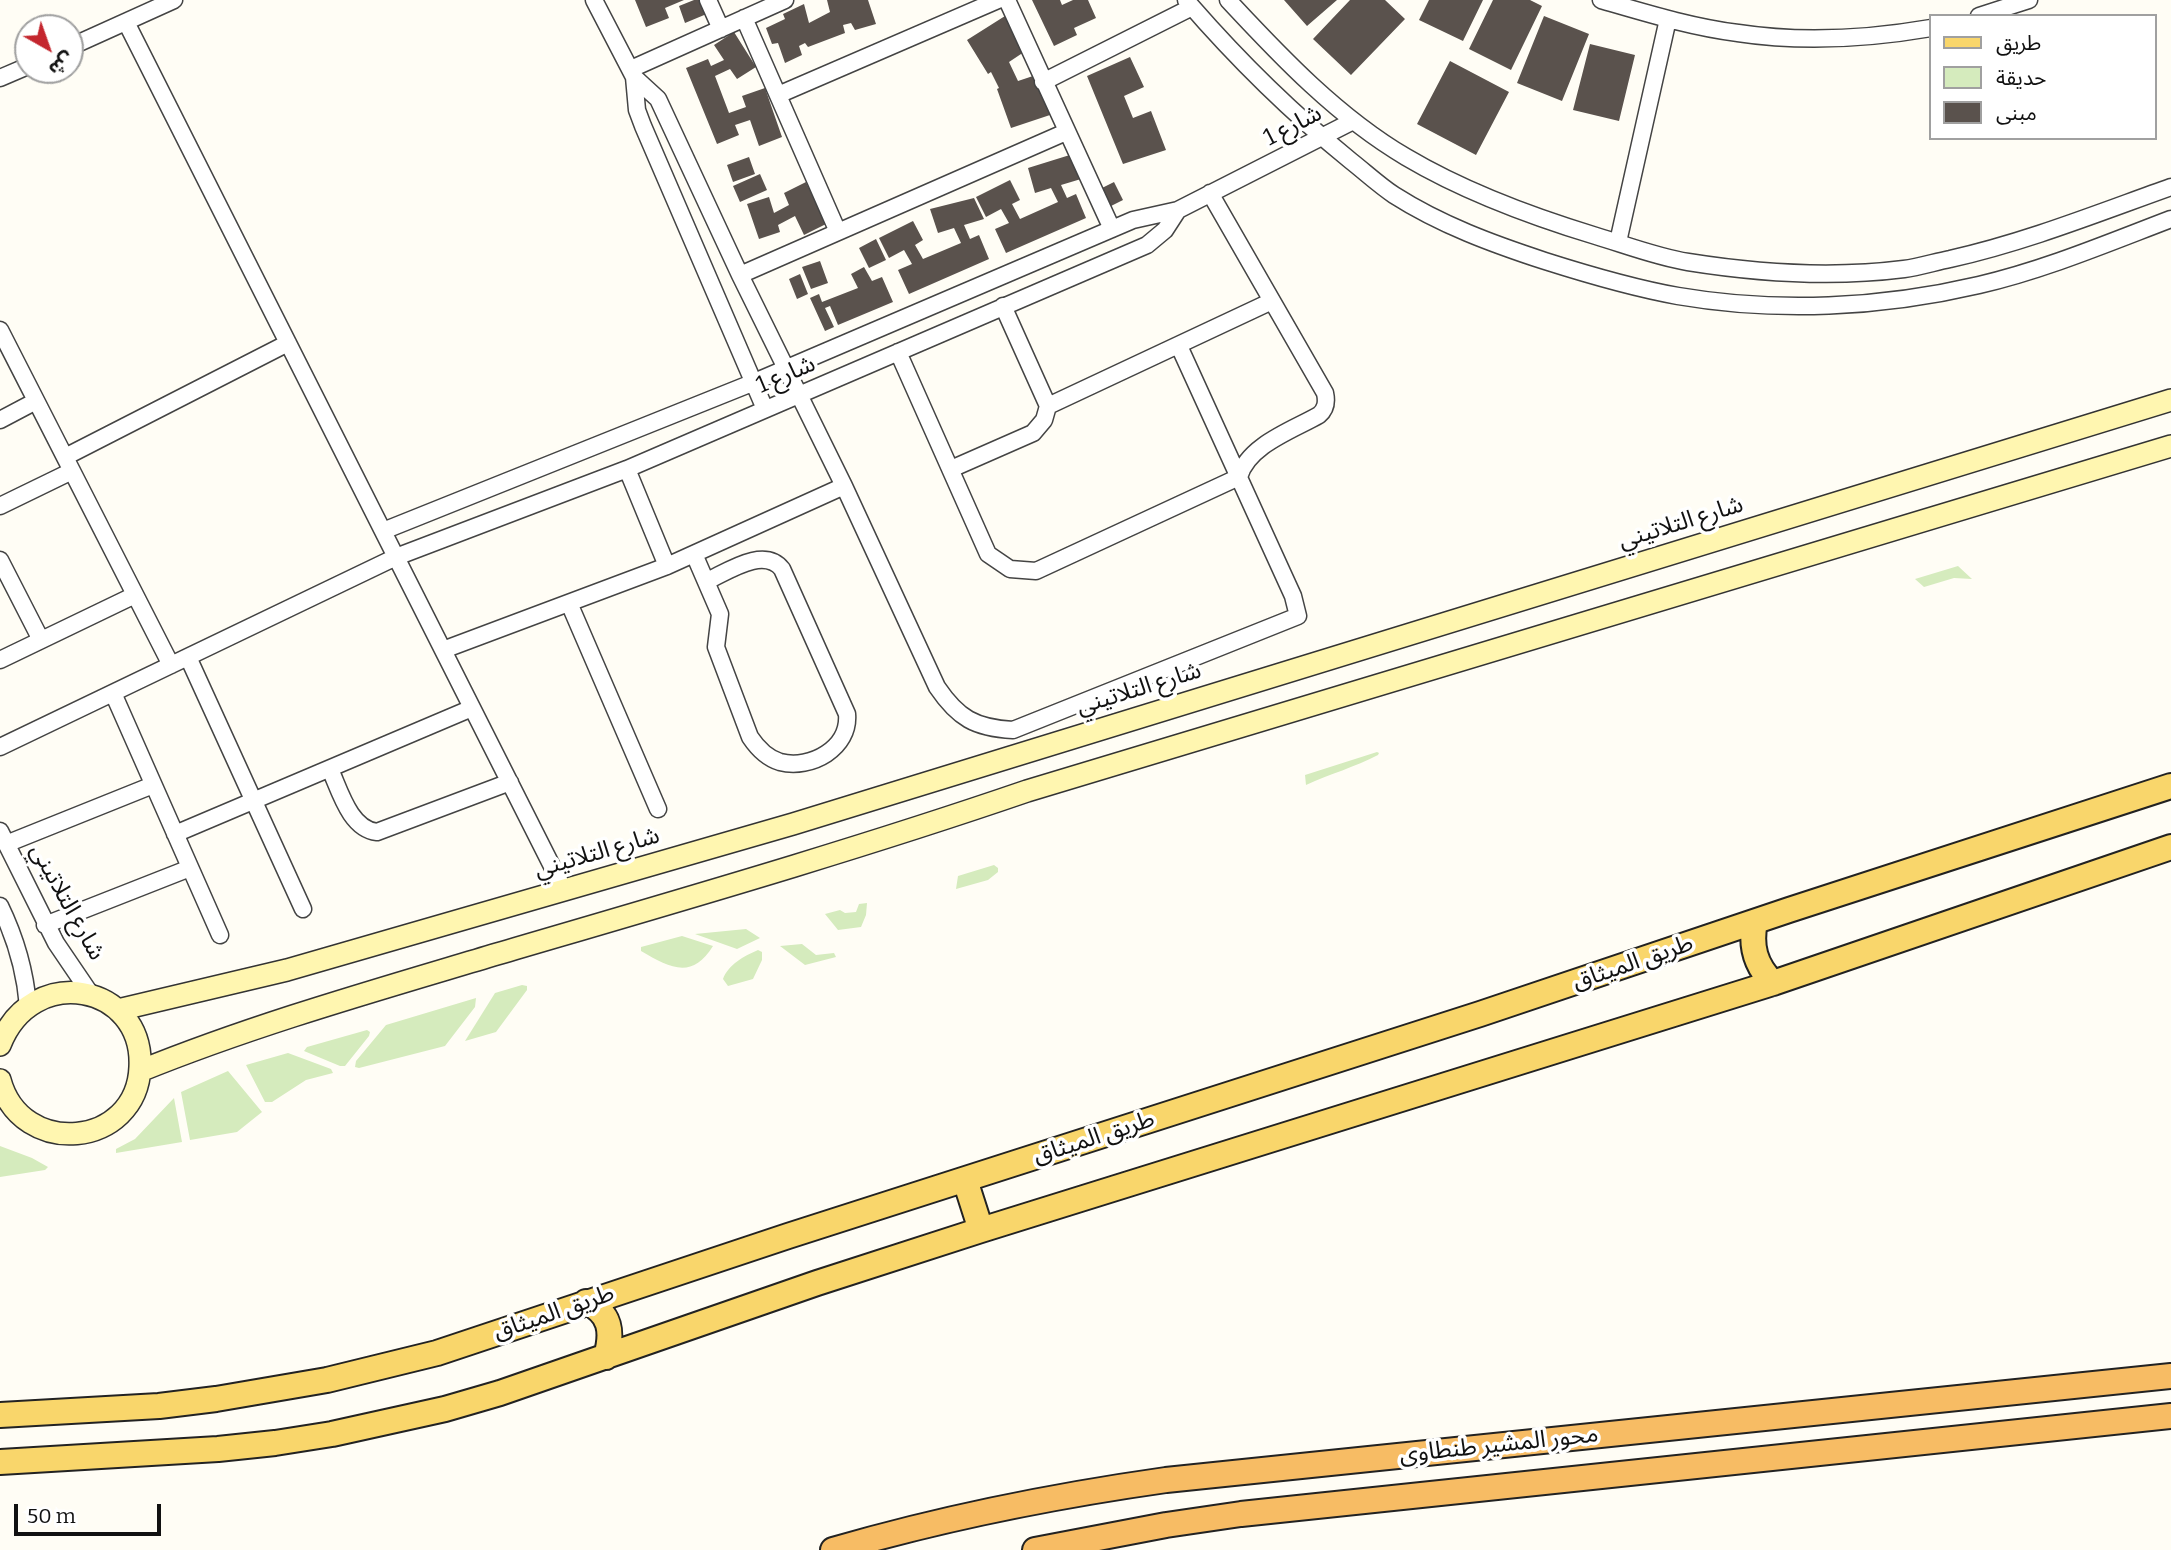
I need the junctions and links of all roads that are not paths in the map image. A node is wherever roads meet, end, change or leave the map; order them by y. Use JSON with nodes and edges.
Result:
{"nodes":[{"id":1,"x":174,"y":0,"type":"edge"},
{"id":2,"x":594,"y":0,"type":"edge"},
{"id":3,"x":708,"y":0,"type":"edge"},
{"id":4,"x":785,"y":0,"type":"edge"},
{"id":5,"x":998,"y":0,"type":"edge"},
{"id":6,"x":1007,"y":0,"type":"edge"},
{"id":7,"x":1228,"y":0,"type":"edge"},
{"id":8,"x":1601,"y":0,"type":"edge"},
{"id":9,"x":2029,"y":0,"type":"edge"},
{"id":10,"x":1189,"y":4,"type":"edge"},
{"id":11,"x":144,"y":6,"type":"edge"},
{"id":12,"x":1985,"y":14,"type":"edge"},
{"id":13,"x":744,"y":18,"type":"junction"},
{"id":14,"x":1668,"y":19,"type":"junction"},
{"id":15,"x":126,"y":22,"type":"junction"},
{"id":16,"x":1930,"y":28,"type":"edge"},
{"id":17,"x":721,"y":29,"type":"junction"},
{"id":18,"x":84,"y":41,"type":"edge"},
{"id":19,"x":632,"y":73,"type":"junction"},
{"id":20,"x":1043,"y":82,"type":"junction"},
{"id":21,"x":778,"y":94,"type":"junction"},
{"id":22,"x":1353,"y":121,"type":"junction"},
{"id":23,"x":1066,"y":132,"type":"junction"},
{"id":24,"x":1322,"y":137,"type":"junction"},
{"id":25,"x":2171,"y":187,"type":"edge"},
{"id":26,"x":1210,"y":193,"type":"junction"},
{"id":27,"x":1178,"y":210,"type":"junction"},
{"id":28,"x":2171,"y":219,"type":"edge"},
{"id":29,"x":1112,"y":229,"type":"junction"},
{"id":30,"x":838,"y":232,"type":"junction"},
{"id":31,"x":1618,"y":243,"type":"junction"},
{"id":32,"x":740,"y":275,"type":"junction"},
{"id":33,"x":1272,"y":302,"type":"junction"},
{"id":34,"x":1003,"y":306,"type":"junction"},
{"id":35,"x":0,"y":330,"type":"edge"},
{"id":36,"x":288,"y":344,"type":"junction"},
{"id":37,"x":1179,"y":346,"type":"junction"},
{"id":38,"x":898,"y":352,"type":"junction"},
{"id":39,"x":786,"y":369,"type":"junction"},
{"id":40,"x":752,"y":383,"type":"junction"},
{"id":41,"x":800,"y":395,"type":"junction"},
{"id":42,"x":2171,"y":400,"type":"edge"},
{"id":43,"x":36,"y":401,"type":"junction"},
{"id":44,"x":1048,"y":405,"type":"junction"},
{"id":45,"x":765,"y":409,"type":"junction"},
{"id":46,"x":0,"y":420,"type":"edge"},
{"id":47,"x":2171,"y":446,"type":"edge"},
{"id":48,"x":69,"y":464,"type":"junction"},
{"id":49,"x":627,"y":469,"type":"junction"},
{"id":50,"x":951,"y":469,"type":"junction"},
{"id":51,"x":1239,"y":477,"type":"junction"},
{"id":52,"x":844,"y":486,"type":"junction"},
{"id":53,"x":0,"y":506,"type":"edge"},
{"id":54,"x":383,"y":531,"type":"junction"},
{"id":55,"x":694,"y":554,"type":"junction"},
{"id":56,"x":396,"y":557,"type":"junction"},
{"id":57,"x":0,"y":560,"type":"edge"},
{"id":58,"x":667,"y":566,"type":"junction"},
{"id":59,"x":706,"y":581,"type":"junction"},
{"id":60,"x":135,"y":595,"type":"junction"},
{"id":61,"x":569,"y":603,"type":"junction"},
{"id":62,"x":41,"y":640,"type":"junction"},
{"id":63,"x":443,"y":650,"type":"junction"},
{"id":64,"x":188,"y":657,"type":"junction"},
{"id":65,"x":0,"y":660,"type":"edge"},
{"id":66,"x":171,"y":665,"type":"junction"},
{"id":67,"x":113,"y":693,"type":"junction"},
{"id":68,"x":472,"y":708,"type":"junction"},
{"id":69,"x":0,"y":747,"type":"edge"},
{"id":70,"x":330,"y":769,"type":"junction"},
{"id":71,"x":509,"y":782,"type":"junction"},
{"id":72,"x":153,"y":785,"type":"junction"},
{"id":73,"x":2171,"y":786,"type":"edge"},
{"id":74,"x":253,"y":801,"type":"junction"},
{"id":75,"x":658,"y":809,"type":"dead end"},
{"id":76,"x":175,"y":834,"type":"junction"},
{"id":77,"x":3,"y":837,"type":"edge"},
{"id":78,"x":2171,"y":847,"type":"edge"},
{"id":79,"x":190,"y":868,"type":"junction"},
{"id":80,"x":564,"y":890,"type":"junction"},
{"id":81,"x":0,"y":906,"type":"edge"},
{"id":82,"x":303,"y":909,"type":"dead end"},
{"id":83,"x":1755,"y":922,"type":"junction"},
{"id":84,"x":45,"y":925,"type":"junction"},
{"id":85,"x":220,"y":935,"type":"dead end"},
{"id":86,"x":1773,"y":983,"type":"junction"},
{"id":87,"x":92,"y":996,"type":"junction"},
{"id":88,"x":27,"y":1006,"type":"junction"},
{"id":89,"x":118,"y":1010,"type":"junction"},
{"id":90,"x":2,"y":1037,"type":"edge"},
{"id":91,"x":140,"y":1071,"type":"junction"},
{"id":92,"x":0,"y":1080,"type":"edge"},
{"id":93,"x":4,"y":1102,"type":"edge"},
{"id":94,"x":965,"y":1180,"type":"junction"},
{"id":95,"x":981,"y":1230,"type":"junction"},
{"id":96,"x":586,"y":1302,"type":"junction"},
{"id":97,"x":606,"y":1357,"type":"junction"},
{"id":98,"x":2171,"y":1376,"type":"edge"},
{"id":99,"x":0,"y":1415,"type":"edge"},
{"id":100,"x":2171,"y":1416,"type":"edge"},
{"id":101,"x":0,"y":1462,"type":"edge"},
{"id":102,"x":833,"y":1550,"type":"edge"},
{"id":103,"x":1035,"y":1550,"type":"edge"}],
"edges":[{"from":1,"to":11,"type":"street"},
{"from":2,"to":19,"type":"street"},
{"from":3,"to":17,"type":"street"},
{"from":4,"to":13,"type":"street"},
{"from":5,"to":21,"type":"street"},
{"from":6,"to":20,"type":"street"},
{"from":7,"to":22,"type":"street"},
{"from":8,"to":14,"type":"street"},
{"from":9,"to":12,"type":"street"},
{"from":10,"to":20,"type":"street"},
{"from":10,"to":24,"type":"street"},
{"from":11,"to":15,"type":"street"},
{"from":13,"to":17,"type":"street"},
{"from":13,"to":21,"type":"street"},
{"from":14,"to":16,"type":"street"},
{"from":14,"to":31,"type":"street"},
{"from":15,"to":18,"type":"street"},
{"from":15,"to":36,"type":"street"},
{"from":17,"to":19,"type":"street"},
{"from":19,"to":32,"type":"street"},
{"from":19,"to":40,"type":"street"},
{"from":20,"to":23,"type":"street"},
{"from":21,"to":30,"type":"street"},
{"from":22,"to":24,"type":"street","name":"شارع 1"},
{"from":22,"to":31,"type":"street"},
{"from":23,"to":29,"type":"street"},
{"from":23,"to":30,"type":"street"},
{"from":24,"to":26,"type":"street","name":"شارع 1"},
{"from":24,"to":28,"type":"street"},
{"from":25,"to":31,"type":"street"},
{"from":26,"to":27,"type":"street","name":"شارع 1"},
{"from":26,"to":33,"type":"street"},
{"from":27,"to":29,"type":"street","name":"شارع 1"},
{"from":27,"to":34,"type":"street","name":"شارع 1"},
{"from":29,"to":39,"type":"street","name":"شارع 1"},
{"from":30,"to":32,"type":"street"},
{"from":32,"to":39,"type":"street"},
{"from":33,"to":37,"type":"street"},
{"from":33,"to":51,"type":"street"},
{"from":34,"to":38,"type":"street","name":"شارع 1"},
{"from":34,"to":44,"type":"street"},
{"from":35,"to":43,"type":"street"},
{"from":36,"to":48,"type":"street"},
{"from":36,"to":54,"type":"street"},
{"from":37,"to":44,"type":"street"},
{"from":37,"to":51,"type":"street"},
{"from":38,"to":41,"type":"street","name":"شارع 1"},
{"from":38,"to":50,"type":"street"},
{"from":39,"to":40,"type":"street","name":"شارع 1"},
{"from":39,"to":41,"type":"street"},
{"from":40,"to":45,"type":"street"},
{"from":40,"to":54,"type":"street","name":"شارع 1"},
{"from":41,"to":45,"type":"street","name":"شارع 1"},
{"from":41,"to":52,"type":"street"},
{"from":42,"to":80,"type":"main road","name":"شارع التلاتيني"},
{"from":43,"to":46,"type":"street"},
{"from":43,"to":48,"type":"street"},
{"from":44,"to":50,"type":"street"},
{"from":45,"to":49,"type":"street","name":"شارع 1"},
{"from":47,"to":91,"type":"main road"},
{"from":48,"to":53,"type":"street"},
{"from":48,"to":60,"type":"street"},
{"from":49,"to":56,"type":"street","name":"شارع 1"},
{"from":49,"to":58,"type":"street"},
{"from":50,"to":51,"type":"street"},
{"from":51,"to":52,"type":"street"},
{"from":52,"to":55,"type":"street"},
{"from":54,"to":56,"type":"street"},
{"from":55,"to":58,"type":"street"},
{"from":55,"to":59,"type":"street"},
{"from":56,"to":63,"type":"street"},
{"from":56,"to":64,"type":"street","name":"شارع 1"},
{"from":57,"to":62,"type":"street"},
{"from":58,"to":61,"type":"street"},
{"from":59,"to":59,"type":"street"},
{"from":60,"to":62,"type":"street"},
{"from":60,"to":66,"type":"street"},
{"from":61,"to":63,"type":"street"},
{"from":61,"to":75,"type":"street"},
{"from":62,"to":65,"type":"street"},
{"from":63,"to":68,"type":"street"},
{"from":64,"to":66,"type":"street","name":"شارع 1"},
{"from":64,"to":74,"type":"street"},
{"from":66,"to":67,"type":"street","name":"شارع 1"},
{"from":67,"to":69,"type":"street","name":"شارع 1"},
{"from":67,"to":72,"type":"street"},
{"from":68,"to":70,"type":"street"},
{"from":68,"to":71,"type":"street"},
{"from":70,"to":71,"type":"street"},
{"from":70,"to":74,"type":"street"},
{"from":71,"to":80,"type":"street"},
{"from":72,"to":76,"type":"street"},
{"from":72,"to":77,"type":"street"},
{"from":73,"to":83,"type":"main road","name":"طريق الميثاق"},
{"from":74,"to":76,"type":"street"},
{"from":74,"to":82,"type":"street"},
{"from":76,"to":79,"type":"street"},
{"from":77,"to":84,"type":"street","name":"شارع التلاتيني"},
{"from":78,"to":86,"type":"main road"},
{"from":79,"to":84,"type":"street"},
{"from":79,"to":85,"type":"street"},
{"from":80,"to":89,"type":"main road","name":"شارع التلاتيني"},
{"from":81,"to":88,"type":"street"},
{"from":83,"to":86,"type":"main road"},
{"from":83,"to":94,"type":"main road","name":"طريق الميثاق"},
{"from":84,"to":87,"type":"street","name":"شارع التلاتيني"},
{"from":86,"to":95,"type":"main road"},
{"from":87,"to":88,"type":"main road"},
{"from":87,"to":89,"type":"main road"},
{"from":88,"to":90,"type":"main road"},
{"from":89,"to":91,"type":"main road"},
{"from":91,"to":93,"type":"main road"},
{"from":92,"to":93,"type":"main road"},
{"from":94,"to":95,"type":"main road"},
{"from":94,"to":96,"type":"main road","name":"طريق الميثاق"},
{"from":95,"to":97,"type":"main road"},
{"from":96,"to":97,"type":"main road"},
{"from":96,"to":99,"type":"main road","name":"طريق الميثاق"},
{"from":97,"to":101,"type":"main road"},
{"from":98,"to":102,"type":"highway","name":"محور المشير طنطاوى"},
{"from":100,"to":103,"type":"highway","name":"محور المشير طنطاوى"}]}
